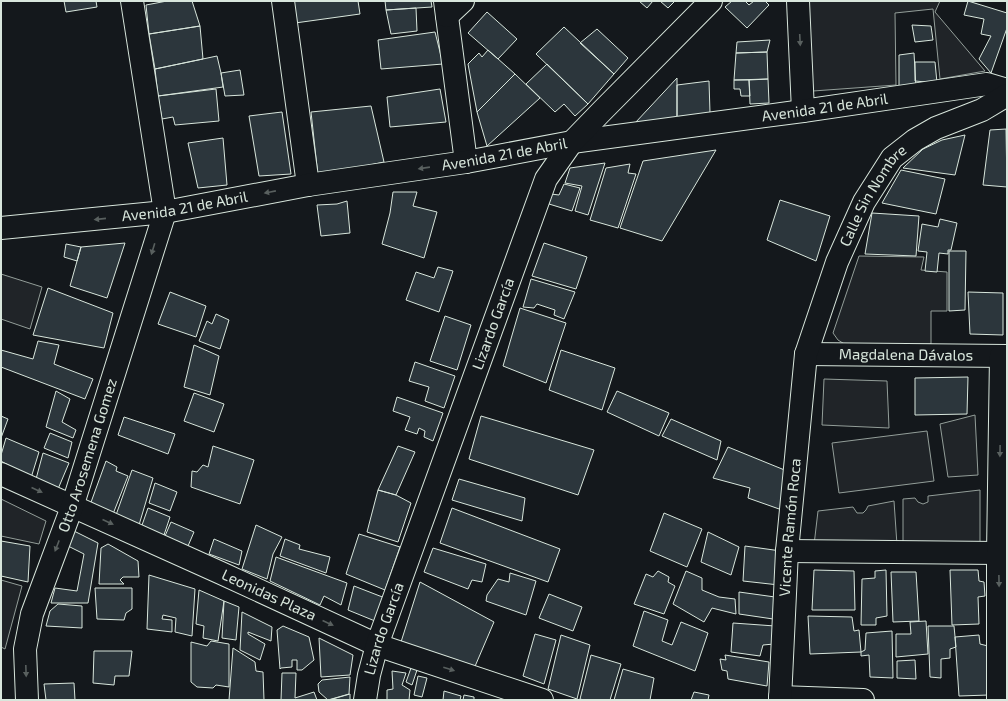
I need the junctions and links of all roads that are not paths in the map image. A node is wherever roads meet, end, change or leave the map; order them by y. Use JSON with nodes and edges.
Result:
{"nodes":[{"id":1,"x":132,"y":1,"type":"edge"},
{"id":2,"x":283,"y":1,"type":"edge"},
{"id":3,"x":463,"y":1,"type":"edge"},
{"id":4,"x":711,"y":1,"type":"edge"},
{"id":5,"x":798,"y":1,"type":"edge"},
{"id":6,"x":446,"y":9,"type":"edge"},
{"id":7,"x":1007,"y":90,"type":"edge"},
{"id":8,"x":1007,"y":95,"type":"edge"},
{"id":9,"x":803,"y":111,"type":"junction"},
{"id":10,"x":572,"y":142,"type":"junction"},
{"id":11,"x":466,"y":162,"type":"junction"},
{"id":12,"x":308,"y":185,"type":"junction"},
{"id":13,"x":165,"y":212,"type":"junction"},
{"id":14,"x":1,"y":228,"type":"edge"},
{"id":15,"x":806,"y":354,"type":"junction"},
{"id":16,"x":1004,"y":356,"type":"edge"},
{"id":17,"x":1,"y":474,"type":"edge"},
{"id":18,"x":72,"y":506,"type":"junction"},
{"id":19,"x":787,"y":551,"type":"junction"},
{"id":20,"x":998,"y":553,"type":"junction"},
{"id":21,"x":377,"y":645,"type":"junction"},
{"id":22,"x":780,"y":698,"type":"edge"},
{"id":23,"x":27,"y":700,"type":"edge"},
{"id":24,"x":365,"y":700,"type":"edge"},
{"id":25,"x":542,"y":700,"type":"edge"},
{"id":26,"x":863,"y":700,"type":"edge"},
{"id":27,"x":998,"y":700,"type":"edge"}],
"edges":[{"from":1,"to":13,"type":"street"},
{"from":2,"to":12,"type":"street"},
{"from":3,"to":6,"type":"street"},
{"from":4,"to":10,"type":"street","name":"Lizardo García"},
{"from":5,"to":9,"type":"street","one_way":true},
{"from":6,"to":11,"type":"street"},
{"from":7,"to":9,"type":"street","name":"Avenida 21 de Abril"},
{"from":8,"to":15,"type":"street","name":"Calle Sin Nombre"},
{"from":9,"to":10,"type":"street","name":"Avenida 21 de Abril"},
{"from":10,"to":11,"type":"street","name":"Avenida 21 de Abril"},
{"from":10,"to":21,"type":"street","name":"Lizardo García"},
{"from":11,"to":12,"type":"street","name":"Avenida 21 de Abril","one_way":true},
{"from":12,"to":13,"type":"street","name":"Avenida 21 de Abril","one_way":true},
{"from":13,"to":14,"type":"street","name":"Avenida 21 de Abril","one_way":true},
{"from":13,"to":18,"type":"street","name":"Otto Arosemena Gomez","one_way":true},
{"from":15,"to":16,"type":"street","name":"Magdalena Dávalos"},
{"from":15,"to":19,"type":"street","name":"Vicente Ramón Roca"},
{"from":16,"to":20,"type":"street","one_way":true},
{"from":17,"to":18,"type":"street","name":"Leonidas Plaza","one_way":true},
{"from":18,"to":21,"type":"street","name":"Leonidas Plaza","one_way":true},
{"from":18,"to":23,"type":"street","name":"Otto Arosemena Gomez","one_way":true},
{"from":19,"to":20,"type":"street"},
{"from":19,"to":22,"type":"street","name":"Vicente Ramón Roca"},
{"from":20,"to":27,"type":"street","one_way":true},
{"from":21,"to":24,"type":"street","name":"Lizardo García"},
{"from":21,"to":25,"type":"street","name":"Leonidas Plaza","one_way":true},
{"from":22,"to":26,"type":"street"}]}
